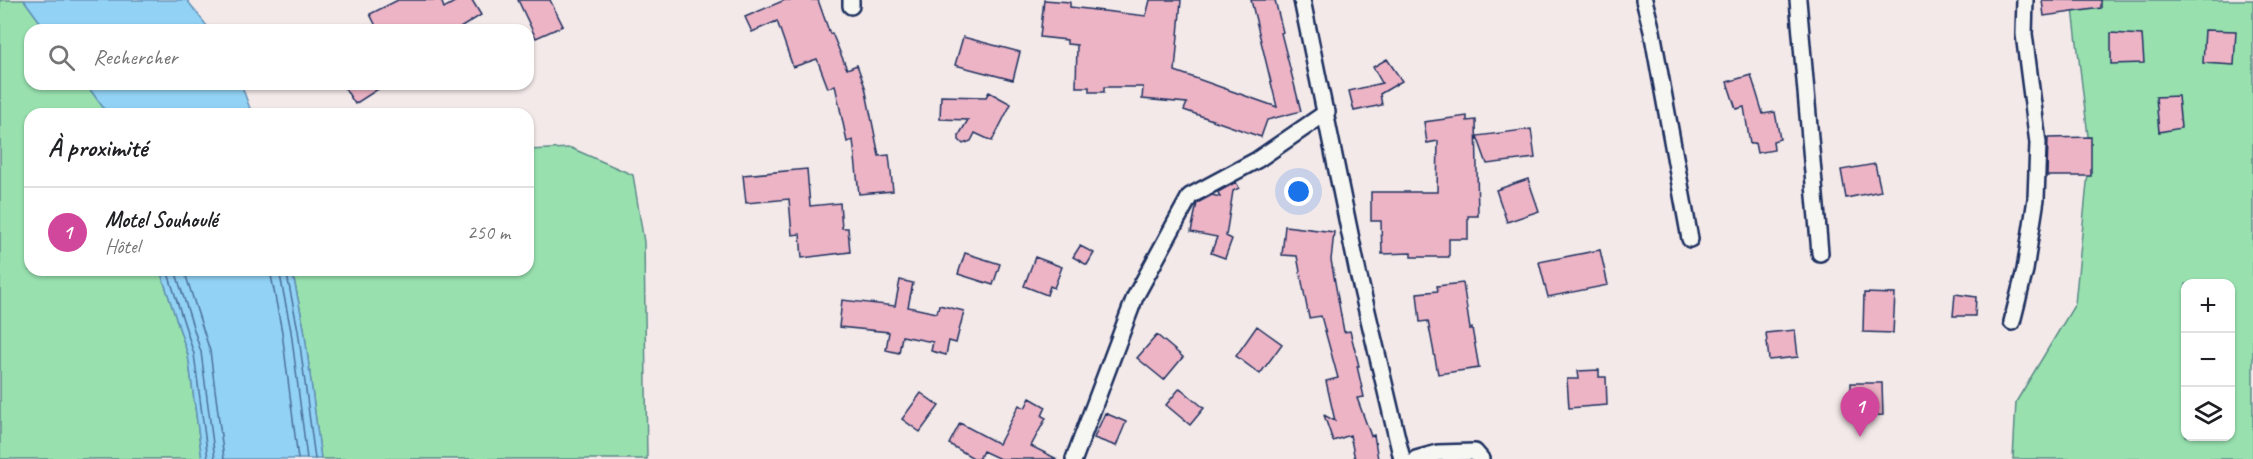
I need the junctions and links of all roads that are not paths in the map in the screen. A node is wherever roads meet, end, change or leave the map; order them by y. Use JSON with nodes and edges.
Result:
{"nodes":[{"id":1,"x":1302,"y":0,"type":"edge"},
{"id":2,"x":1644,"y":0,"type":"edge"},
{"id":3,"x":1798,"y":0,"type":"edge"},
{"id":4,"x":2025,"y":0,"type":"edge"},
{"id":5,"x":1327,"y":112,"type":"junction"},
{"id":6,"x":1690,"y":239,"type":"dead end"},
{"id":7,"x":1820,"y":253,"type":"dead end"},
{"id":8,"x":2012,"y":322,"type":"dead end"},
{"id":9,"x":1074,"y":459,"type":"edge"},
{"id":10,"x":1402,"y":459,"type":"edge"},
{"id":11,"x":1416,"y":459,"type":"edge"},
{"id":12,"x":1481,"y":459,"type":"edge"}],
"edges":[{"from":1,"to":5,"type":"street"},
{"from":2,"to":6,"type":"street"},
{"from":3,"to":7,"type":"street"},
{"from":4,"to":8,"type":"street"},
{"from":5,"to":9,"type":"street"},
{"from":5,"to":10,"type":"street"},
{"from":11,"to":12,"type":"street"}]}
